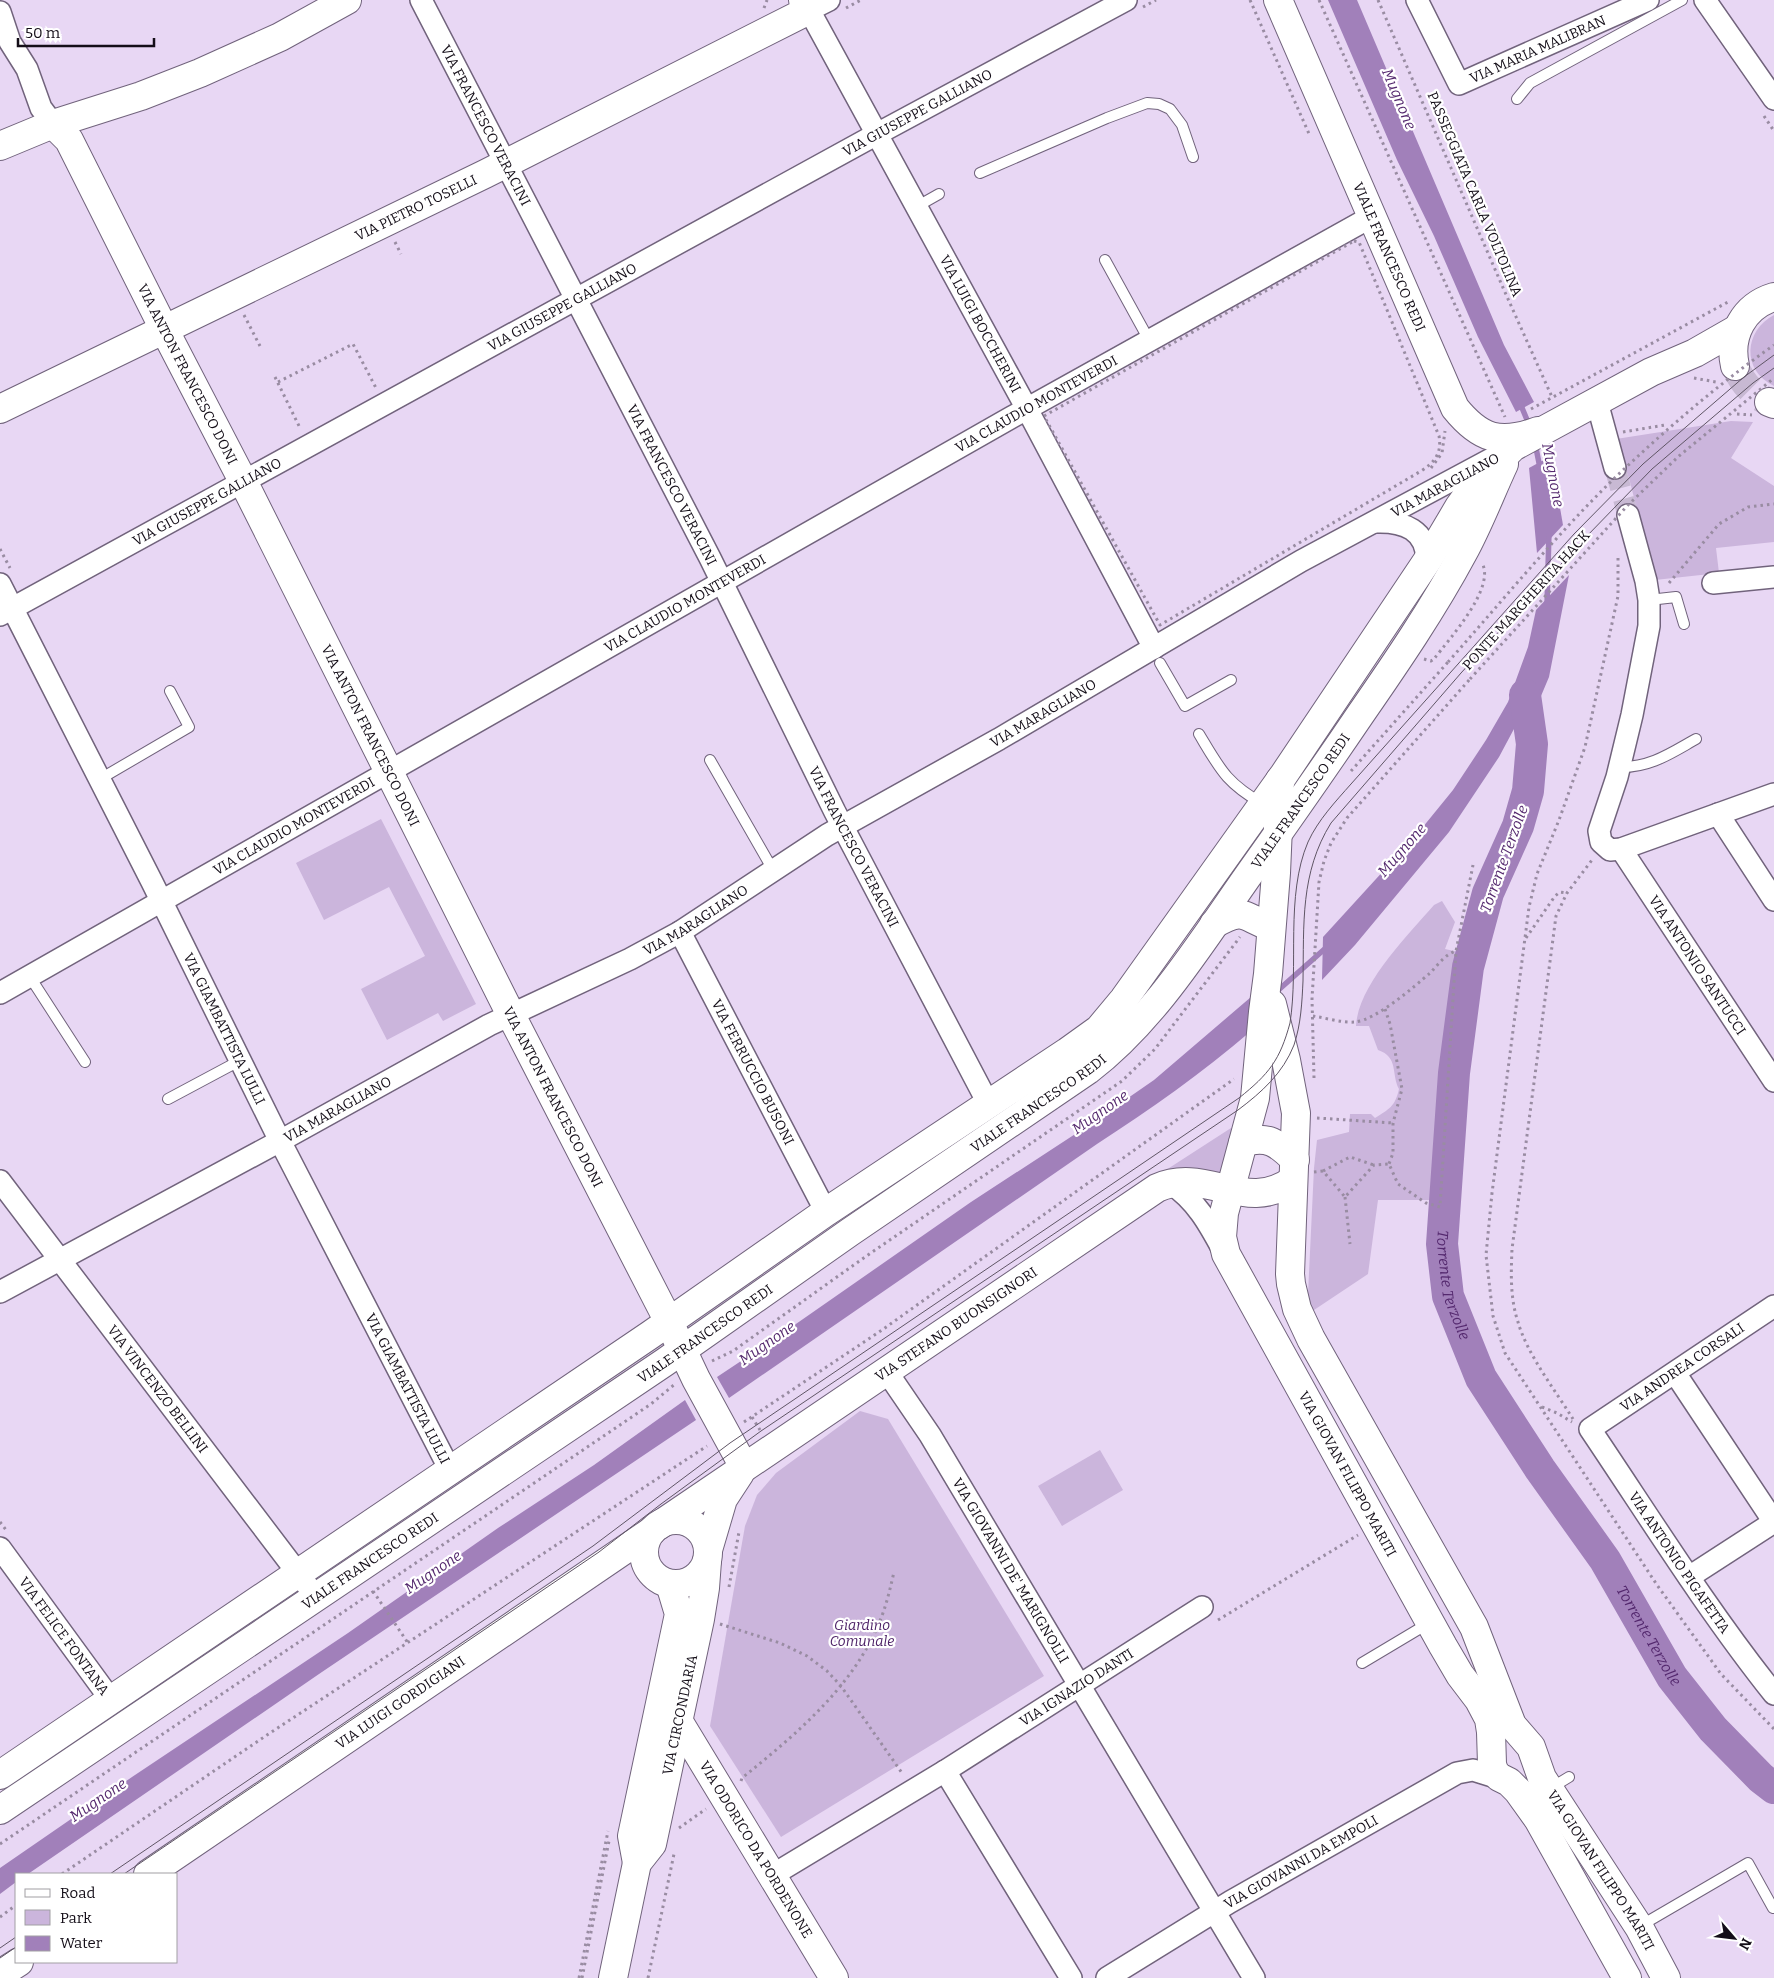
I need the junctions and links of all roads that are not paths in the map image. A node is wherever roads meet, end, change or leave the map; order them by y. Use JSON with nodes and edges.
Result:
{"nodes":[{"id":1,"x":347,"y":0,"type":"edge"},
{"id":2,"x":421,"y":0,"type":"edge"},
{"id":3,"x":1126,"y":0,"type":"edge"},
{"id":4,"x":1278,"y":0,"type":"edge"},
{"id":5,"x":1417,"y":0,"type":"edge"},
{"id":6,"x":1648,"y":0,"type":"edge"},
{"id":7,"x":1682,"y":0,"type":"edge"},
{"id":8,"x":1705,"y":0,"type":"edge"},
{"id":9,"x":814,"y":3,"type":"edge"},
{"id":10,"x":0,"y":12,"type":"edge"},
{"id":11,"x":1517,"y":99,"type":"dead end"},
{"id":12,"x":1774,"y":99,"type":"edge"},
{"id":13,"x":53,"y":124,"type":"junction"},
{"id":14,"x":877,"y":134,"type":"junction"},
{"id":15,"x":0,"y":146,"type":"edge"},
{"id":16,"x":1193,"y":157,"type":"dead end"},
{"id":17,"x":506,"y":163,"type":"junction"},
{"id":18,"x":980,"y":173,"type":"dead end"},
{"id":19,"x":939,"y":194,"type":"dead end"},
{"id":20,"x":916,"y":207,"type":"junction"},
{"id":21,"x":1371,"y":217,"type":"junction"},
{"id":22,"x":1104,"y":260,"type":"dead end"},
{"id":23,"x":1774,"y":297,"type":"edge"},
{"id":24,"x":576,"y":299,"type":"junction"},
{"id":25,"x":164,"y":329,"type":"junction"},
{"id":26,"x":1737,"y":329,"type":"junction"},
{"id":27,"x":1149,"y":340,"type":"junction"},
{"id":28,"x":1684,"y":358,"type":"junction"},
{"id":29,"x":1597,"y":402,"type":"junction"},
{"id":30,"x":0,"y":409,"type":"edge"},
{"id":31,"x":1027,"y":409,"type":"junction"},
{"id":32,"x":1513,"y":438,"type":"junction"},
{"id":33,"x":1615,"y":468,"type":"tunnel mouth"},
{"id":34,"x":243,"y":482,"type":"junction"},
{"id":35,"x":1628,"y":515,"type":"tunnel mouth"},
{"id":36,"x":1376,"y":522,"type":"junction"},
{"id":37,"x":1427,"y":561,"type":"junction"},
{"id":38,"x":1774,"y":577,"type":"edge"},
{"id":39,"x":721,"y":583,"type":"junction"},
{"id":40,"x":1713,"y":583,"type":"dead end"},
{"id":41,"x":0,"y":584,"type":"edge"},
{"id":42,"x":1657,"y":599,"type":"junction"},
{"id":43,"x":6,"y":611,"type":"edge"},
{"id":44,"x":1684,"y":624,"type":"dead end"},
{"id":45,"x":1157,"y":656,"type":"junction"},
{"id":46,"x":1231,"y":680,"type":"dead end"},
{"id":47,"x":170,"y":691,"type":"dead end"},
{"id":48,"x":1199,"y":734,"type":"dead end"},
{"id":49,"x":1696,"y":739,"type":"dead end"},
{"id":50,"x":710,"y":760,"type":"dead end"},
{"id":51,"x":1619,"y":767,"type":"junction"},
{"id":52,"x":389,"y":771,"type":"junction"},
{"id":53,"x":100,"y":779,"type":"junction"},
{"id":54,"x":1280,"y":780,"type":"junction"},
{"id":55,"x":1774,"y":794,"type":"edge"},
{"id":56,"x":1263,"y":804,"type":"junction"},
{"id":57,"x":1718,"y":814,"type":"junction"},
{"id":58,"x":842,"y":826,"type":"junction"},
{"id":59,"x":1278,"y":834,"type":"junction"},
{"id":60,"x":1612,"y":847,"type":"junction"},
{"id":61,"x":773,"y":870,"type":"junction"},
{"id":62,"x":1774,"y":900,"type":"edge"},
{"id":63,"x":162,"y":902,"type":"junction"},
{"id":64,"x":1214,"y":924,"type":"junction"},
{"id":65,"x":1271,"y":927,"type":"junction"},
{"id":66,"x":680,"y":932,"type":"junction"},
{"id":67,"x":30,"y":977,"type":"junction"},
{"id":68,"x":0,"y":993,"type":"edge"},
{"id":69,"x":511,"y":1015,"type":"junction"},
{"id":70,"x":1269,"y":1033,"type":"junction"},
{"id":71,"x":241,"y":1060,"type":"junction"},
{"id":72,"x":85,"y":1062,"type":"dead end"},
{"id":73,"x":1774,"y":1081,"type":"edge"},
{"id":74,"x":168,"y":1099,"type":"dead end"},
{"id":75,"x":990,"y":1105,"type":"junction"},
{"id":76,"x":280,"y":1141,"type":"junction"},
{"id":77,"x":1243,"y":1143,"type":"junction"},
{"id":78,"x":1300,"y":1171,"type":"junction"},
{"id":79,"x":0,"y":1181,"type":"edge"},
{"id":80,"x":1170,"y":1183,"type":"junction"},
{"id":81,"x":1231,"y":1190,"type":"junction"},
{"id":82,"x":826,"y":1212,"type":"junction"},
{"id":83,"x":1226,"y":1254,"type":"junction"},
{"id":84,"x":59,"y":1260,"type":"junction"},
{"id":85,"x":0,"y":1292,"type":"edge"},
{"id":86,"x":1774,"y":1306,"type":"edge"},
{"id":87,"x":669,"y":1322,"type":"junction"},
{"id":88,"x":682,"y":1350,"type":"junction"},
{"id":89,"x":886,"y":1372,"type":"junction"},
{"id":90,"x":1675,"y":1373,"type":"junction"},
{"id":91,"x":1590,"y":1429,"type":"joint"},
{"id":92,"x":744,"y":1467,"type":"junction"},
{"id":93,"x":450,"y":1470,"type":"junction"},
{"id":94,"x":1774,"y":1522,"type":"edge"},
{"id":95,"x":655,"y":1529,"type":"junction"},
{"id":96,"x":0,"y":1548,"type":"edge"},
{"id":97,"x":708,"y":1556,"type":"junction"},
{"id":98,"x":300,"y":1574,"type":"junction"},
{"id":99,"x":1689,"y":1578,"type":"junction"},
{"id":100,"x":670,"y":1584,"type":"junction"},
{"id":101,"x":316,"y":1596,"type":"junction"},
{"id":102,"x":1202,"y":1607,"type":"road end"},
{"id":103,"x":1430,"y":1622,"type":"junction"},
{"id":104,"x":1362,"y":1663,"type":"dead end"},
{"id":105,"x":1080,"y":1686,"type":"junction"},
{"id":106,"x":1774,"y":1694,"type":"edge"},
{"id":107,"x":111,"y":1700,"type":"junction"},
{"id":108,"x":679,"y":1722,"type":"junction"},
{"id":109,"x":1532,"y":1752,"type":"junction"},
{"id":110,"x":1492,"y":1754,"type":"junction"},
{"id":111,"x":945,"y":1771,"type":"junction"},
{"id":112,"x":0,"y":1775,"type":"edge"},
{"id":113,"x":1505,"y":1781,"type":"junction"},
{"id":114,"x":0,"y":1810,"type":"edge"},
{"id":115,"x":637,"y":1863,"type":"junction"},
{"id":116,"x":149,"y":1873,"type":"edge"},
{"id":117,"x":772,"y":1876,"type":"junction"},
{"id":118,"x":1773,"y":1908,"type":"edge"},
{"id":119,"x":1215,"y":1912,"type":"junction"},
{"id":120,"x":1639,"y":1927,"type":"junction"},
{"id":121,"x":16,"y":1963,"type":"edge"},
{"id":122,"x":0,"y":1974,"type":"edge"},
{"id":123,"x":613,"y":1978,"type":"edge"},
{"id":124,"x":834,"y":1978,"type":"edge"},
{"id":125,"x":1070,"y":1978,"type":"edge"},
{"id":126,"x":1107,"y":1978,"type":"edge"},
{"id":127,"x":1254,"y":1978,"type":"edge"},
{"id":128,"x":1627,"y":1978,"type":"edge"},
{"id":129,"x":1666,"y":1978,"type":"edge"}],
"edges":[{"from":1,"to":13,"type":"street"},
{"from":2,"to":17,"type":"street","name":"VIA FRANCESCO VERACINI"},
{"from":3,"to":14,"type":"street","name":"VIA GIUSEPPE GALLIANO"},
{"from":4,"to":21,"type":"street","name":"VIALE FRANCESCO REDI"},
{"from":5,"to":6,"type":"street","name":"VIA MARIA MALIBRAN"},
{"from":7,"to":11,"type":"lane"},
{"from":8,"to":12,"type":"street"},
{"from":9,"to":14,"type":"street","name":"VIA LUIGI BOCCHERINI"},
{"from":9,"to":17,"type":"street","name":"VIA PIETRO TOSELLI"},
{"from":10,"to":13,"type":"street"},
{"from":13,"to":15,"type":"street"},
{"from":13,"to":25,"type":"street","name":"VIA ANTON FRANCESCO DONI"},
{"from":14,"to":20,"type":"street","name":"VIA LUIGI BOCCHERINI"},
{"from":14,"to":24,"type":"street","name":"VIA GIUSEPPE GALLIANO"},
{"from":16,"to":18,"type":"lane"},
{"from":17,"to":24,"type":"street","name":"VIA FRANCESCO VERACINI"},
{"from":17,"to":25,"type":"street","name":"VIA PIETRO TOSELLI"},
{"from":19,"to":20,"type":"lane"},
{"from":20,"to":31,"type":"street","name":"VIA LUIGI BOCCHERINI"},
{"from":21,"to":27,"type":"street","name":"VIA CLAUDIO MONTEVERDI"},
{"from":21,"to":32,"type":"street","name":"VIALE FRANCESCO REDI"},
{"from":22,"to":27,"type":"lane"},
{"from":23,"to":26,"type":"street"},
{"from":24,"to":34,"type":"street","name":"VIA GIUSEPPE GALLIANO"},
{"from":24,"to":39,"type":"street","name":"VIA FRANCESCO VERACINI"},
{"from":25,"to":30,"type":"street","name":"VIA PIETRO TOSELLI"},
{"from":25,"to":34,"type":"street","name":"VIA ANTON FRANCESCO DONI"},
{"from":26,"to":28,"type":"street"},
{"from":26,"to":28,"type":"street"},
{"from":27,"to":31,"type":"street","name":"VIA CLAUDIO MONTEVERDI"},
{"from":28,"to":29,"type":"street"},
{"from":29,"to":32,"type":"street"},
{"from":29,"to":33,"type":"street"},
{"from":31,"to":39,"type":"street","name":"VIA CLAUDIO MONTEVERDI"},
{"from":31,"to":45,"type":"street","name":"VIA LUIGI BOCCHERINI"},
{"from":32,"to":36,"type":"street","name":"VIA MARAGLIANO"},
{"from":32,"to":37,"type":"street","name":"VIALE FRANCESCO REDI"},
{"from":32,"to":59,"type":"street","name":"VIALE FRANCESCO REDI"},
{"from":34,"to":43,"type":"street","name":"VIA GIUSEPPE GALLIANO"},
{"from":34,"to":52,"type":"street","name":"VIA ANTON FRANCESCO DONI"},
{"from":35,"to":42,"type":"street"},
{"from":36,"to":37,"type":"street","name":"VIA MARAGLIANO"},
{"from":36,"to":45,"type":"street","name":"VIA MARAGLIANO"},
{"from":37,"to":54,"type":"street","name":"VIALE FRANCESCO REDI"},
{"from":38,"to":40,"type":"street"},
{"from":39,"to":52,"type":"street","name":"VIA CLAUDIO MONTEVERDI"},
{"from":39,"to":58,"type":"street","name":"VIA FRANCESCO VERACINI"},
{"from":41,"to":43,"type":"street","name":"VIA GIAMBATTISTA LULLI"},
{"from":42,"to":44,"type":"lane"},
{"from":42,"to":51,"type":"street"},
{"from":43,"to":53,"type":"street","name":"VIA GIAMBATTISTA LULLI"},
{"from":45,"to":46,"type":"lane"},
{"from":45,"to":58,"type":"street","name":"VIA MARAGLIANO"},
{"from":47,"to":53,"type":"lane"},
{"from":48,"to":56,"type":"lane","name":"VIALE FRANCESCO REDI"},
{"from":49,"to":51,"type":"lane"},
{"from":50,"to":61,"type":"lane"},
{"from":51,"to":60,"type":"street"},
{"from":52,"to":63,"type":"street","name":"VIA CLAUDIO MONTEVERDI"},
{"from":52,"to":69,"type":"street","name":"VIA ANTON FRANCESCO DONI"},
{"from":53,"to":63,"type":"street","name":"VIA GIAMBATTISTA LULLI"},
{"from":54,"to":56,"type":"street","name":"VIALE FRANCESCO REDI"},
{"from":54,"to":59,"type":"street","name":"VIA GIOVAN FILIPPO MARITI"},
{"from":55,"to":57,"type":"street"},
{"from":56,"to":75,"type":"street","name":"VIALE FRANCESCO REDI"},
{"from":57,"to":60,"type":"street"},
{"from":57,"to":62,"type":"street"},
{"from":58,"to":61,"type":"street","name":"VIA MARAGLIANO"},
{"from":58,"to":75,"type":"street","name":"VIA FRANCESCO VERACINI"},
{"from":59,"to":64,"type":"street","name":"VIALE FRANCESCO REDI"},
{"from":59,"to":65,"type":"street","name":"VIA GIOVAN FILIPPO MARITI"},
{"from":60,"to":73,"type":"street","name":"VIA ANTONIO SANTUCCI"},
{"from":61,"to":66,"type":"street","name":"VIA MARAGLIANO"},
{"from":63,"to":67,"type":"street","name":"VIA CLAUDIO MONTEVERDI"},
{"from":63,"to":71,"type":"street","name":"VIA GIAMBATTISTA LULLI"},
{"from":64,"to":65,"type":"street"},
{"from":64,"to":88,"type":"street","name":"VIALE FRANCESCO REDI"},
{"from":65,"to":70,"type":"street","name":"VIA GIOVAN FILIPPO MARITI"},
{"from":66,"to":69,"type":"street","name":"VIA MARAGLIANO"},
{"from":66,"to":82,"type":"street","name":"VIA FERRUCCIO BUSONI"},
{"from":67,"to":68,"type":"street","name":"VIA CLAUDIO MONTEVERDI"},
{"from":67,"to":72,"type":"lane"},
{"from":69,"to":76,"type":"street","name":"VIA MARAGLIANO"},
{"from":69,"to":87,"type":"street","name":"VIA ANTON FRANCESCO DONI"},
{"from":70,"to":77,"type":"street","name":"VIA GIOVAN FILIPPO MARITI"},
{"from":70,"to":78,"type":"street","name":"VIA GIOVAN FILIPPO MARITI"},
{"from":71,"to":74,"type":"lane"},
{"from":71,"to":76,"type":"street","name":"VIA GIAMBATTISTA LULLI"},
{"from":75,"to":82,"type":"street","name":"VIALE FRANCESCO REDI"},
{"from":76,"to":84,"type":"street","name":"VIA MARAGLIANO"},
{"from":76,"to":93,"type":"street","name":"VIA GIAMBATTISTA LULLI"},
{"from":77,"to":78,"type":"street"},
{"from":77,"to":81,"type":"street","name":"VIA GIOVAN FILIPPO MARITI"},
{"from":78,"to":81,"type":"street"},
{"from":78,"to":109,"type":"street","name":"VIA GIOVAN FILIPPO MARITI"},
{"from":79,"to":84,"type":"street","name":"VIA VINCENZO BELLINI"},
{"from":80,"to":81,"type":"street","name":"VIA STEFANO BUONSIGNORI"},
{"from":80,"to":83,"type":"street"},
{"from":80,"to":89,"type":"street","name":"VIA STEFANO BUONSIGNORI"},
{"from":81,"to":83,"type":"street","name":"VIA GIOVAN FILIPPO MARITI"},
{"from":82,"to":87,"type":"street","name":"VIALE FRANCESCO REDI"},
{"from":83,"to":103,"type":"street","name":"VIA GIOVAN FILIPPO MARITI"},
{"from":84,"to":85,"type":"street","name":"VIA MARAGLIANO"},
{"from":84,"to":98,"type":"street","name":"VIA VINCENZO BELLINI"},
{"from":86,"to":90,"type":"street","name":"VIA ANDREA CORSALI"},
{"from":87,"to":88,"type":"street","name":"VIA ANTON FRANCESCO DONI"},
{"from":87,"to":93,"type":"street","name":"VIALE FRANCESCO REDI"},
{"from":88,"to":92,"type":"street","name":"VIA ANTON FRANCESCO DONI"},
{"from":88,"to":101,"type":"street","name":"VIALE FRANCESCO REDI"},
{"from":89,"to":92,"type":"street","name":"VIA STEFANO BUONSIGNORI"},
{"from":89,"to":105,"type":"street","name":"VIA GIOVANNI DE' MARIGNOLLI"},
{"from":90,"to":91,"type":"street","name":"VIA ANDREA CORSALI"},
{"from":90,"to":94,"type":"street"},
{"from":91,"to":99,"type":"street","name":"VIA ANTONIO PIGAFETTA"},
{"from":92,"to":95,"type":"street","name":"VIA STEFANO BUONSIGNORI"},
{"from":92,"to":97,"type":"street","name":"VIA STEFANO BUONSIGNORI"},
{"from":93,"to":98,"type":"street","name":"VIALE FRANCESCO REDI"},
{"from":94,"to":99,"type":"street"},
{"from":95,"to":97,"type":"street"},
{"from":95,"to":100,"type":"street"},
{"from":95,"to":116,"type":"street","name":"VIA LUIGI GORDIGIANI"},
{"from":96,"to":107,"type":"street","name":"VIA FELICE FONTANA"},
{"from":97,"to":100,"type":"street"},
{"from":97,"to":108,"type":"street","name":"VIA CIRCONDARIA"},
{"from":98,"to":101,"type":"street","name":"VIA VINCENZO BELLINI"},
{"from":98,"to":107,"type":"street","name":"VIALE FRANCESCO REDI"},
{"from":99,"to":106,"type":"street","name":"VIA ANTONIO PIGAFETTA"},
{"from":100,"to":115,"type":"street","name":"VIA CIRCONDARIA"},
{"from":101,"to":114,"type":"street","name":"VIALE FRANCESCO REDI"},
{"from":102,"to":105,"type":"street","name":"VIA IGNAZIO DANTI"},
{"from":103,"to":104,"type":"lane"},
{"from":103,"to":110,"type":"street","name":"VIA GIOVAN FILIPPO MARITI"},
{"from":105,"to":111,"type":"street","name":"VIA IGNAZIO DANTI"},
{"from":105,"to":119,"type":"street","name":"VIA GIOVANNI DE' MARIGNOLLI"},
{"from":107,"to":112,"type":"street","name":"VIALE FRANCESCO REDI"},
{"from":108,"to":115,"type":"street","name":"VIA CIRCONDARIA"},
{"from":108,"to":117,"type":"street","name":"VIA ODORICO DA PORDENONE"},
{"from":109,"to":110,"type":"street"},
{"from":109,"to":113,"type":"street"},
{"from":109,"to":120,"type":"street","name":"VIA GIOVAN FILIPPO MARITI"},
{"from":110,"to":113,"type":"street","name":"VIA GIOVAN FILIPPO MARITI"},
{"from":111,"to":117,"type":"street","name":"VIA IGNAZIO DANTI"},
{"from":111,"to":125,"type":"street"},
{"from":113,"to":119,"type":"street","name":"VIA GIOVANNI DA EMPOLI"},
{"from":113,"to":128,"type":"street","name":"VIA GIOVAN FILIPPO MARITI"},
{"from":115,"to":123,"type":"street","name":"VIA CIRCONDARIA"},
{"from":117,"to":124,"type":"street","name":"VIA ODORICO DA PORDENONE"},
{"from":118,"to":120,"type":"lane"},
{"from":119,"to":126,"type":"street","name":"VIA GIOVANNI DA EMPOLI"},
{"from":119,"to":127,"type":"street","name":"VIA GIOVANNI DE' MARIGNOLLI"},
{"from":120,"to":129,"type":"street","name":"VIA GIOVAN FILIPPO MARITI"},
{"from":121,"to":122,"type":"street"}]}
